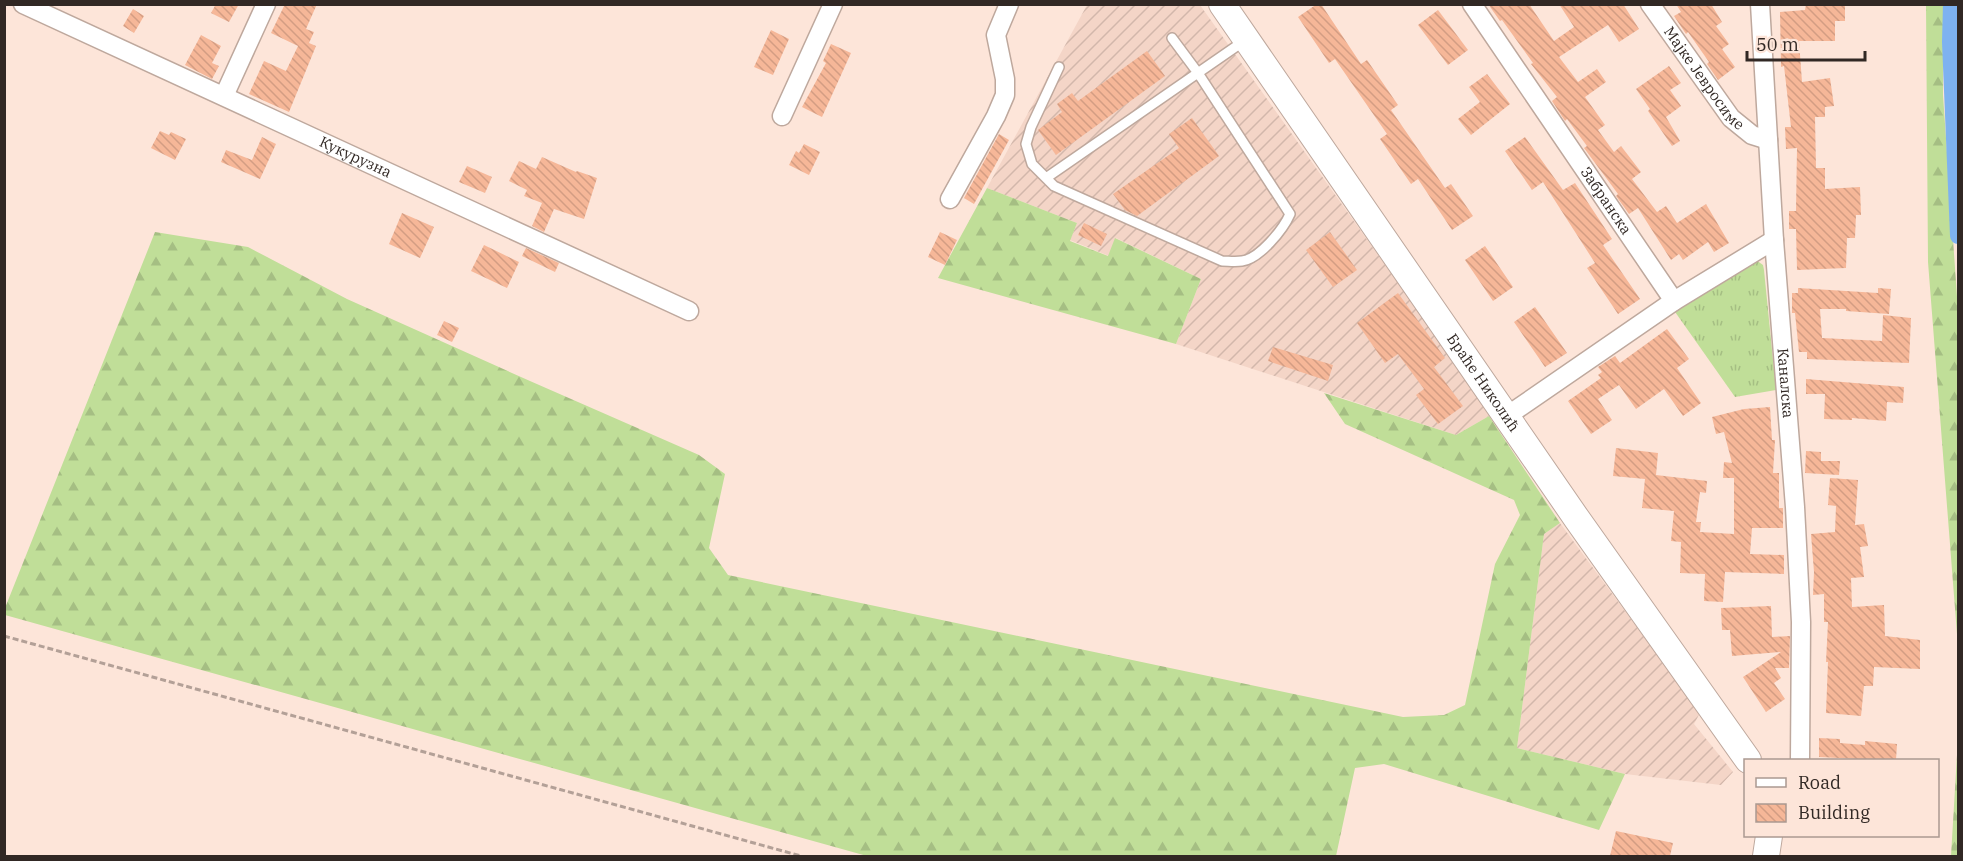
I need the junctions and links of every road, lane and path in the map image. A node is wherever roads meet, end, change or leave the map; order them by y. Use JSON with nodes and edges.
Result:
{"nodes":[{"id":1,"x":23,"y":4,"type":"edge"},
{"id":2,"x":266,"y":4,"type":"edge"},
{"id":3,"x":833,"y":4,"type":"edge"},
{"id":4,"x":1009,"y":4,"type":"edge"},
{"id":5,"x":1222,"y":4,"type":"edge"},
{"id":6,"x":1472,"y":4,"type":"edge"},
{"id":7,"x":1650,"y":4,"type":"edge"},
{"id":8,"x":1760,"y":4,"type":"edge"},
{"id":9,"x":1172,"y":38,"type":"dead end"},
{"id":10,"x":1246,"y":40,"type":"junction"},
{"id":11,"x":1059,"y":68,"type":"dead end"},
{"id":12,"x":1198,"y":73,"type":"junction"},
{"id":13,"x":224,"y":96,"type":"junction"},
{"id":14,"x":782,"y":116,"type":"dead end"},
{"id":15,"x":1768,"y":140,"type":"junction"},
{"id":16,"x":1046,"y":178,"type":"junction"},
{"id":17,"x":950,"y":199,"type":"dead end"},
{"id":18,"x":1774,"y":240,"type":"junction"},
{"id":19,"x":1674,"y":301,"type":"junction"},
{"id":20,"x":689,"y":310,"type":"dead end"},
{"id":21,"x":1507,"y":416,"type":"junction"},
{"id":22,"x":4,"y":636,"type":"edge"},
{"id":23,"x":1747,"y":759,"type":"edge"},
{"id":24,"x":1800,"y":759,"type":"edge"},
{"id":25,"x":1769,"y":837,"type":"edge"},
{"id":26,"x":801,"y":856,"type":"edge"},
{"id":27,"x":1766,"y":856,"type":"edge"}],
"edges":[{"from":1,"to":13,"type":"street","name":"Кукурузна"},
{"from":2,"to":13,"type":"street"},
{"from":3,"to":14,"type":"street"},
{"from":4,"to":17,"type":"street"},
{"from":5,"to":10,"type":"main road","name":"Браће Николић"},
{"from":6,"to":19,"type":"street","name":"Забранска"},
{"from":7,"to":15,"type":"street","name":"Мајке Јевросиме"},
{"from":8,"to":15,"type":"street","name":"Каналска"},
{"from":9,"to":12,"type":"lane"},
{"from":10,"to":12,"type":"lane"},
{"from":10,"to":21,"type":"main road","name":"Браће Николић"},
{"from":11,"to":16,"type":"lane"},
{"from":12,"to":16,"type":"lane"},
{"from":12,"to":16,"type":"lane"},
{"from":13,"to":20,"type":"street","name":"Кукурузна"},
{"from":15,"to":18,"type":"street","name":"Каналска"},
{"from":18,"to":19,"type":"street"},
{"from":18,"to":24,"type":"street","name":"Каналска"},
{"from":19,"to":21,"type":"street"},
{"from":21,"to":23,"type":"main road","name":"Браће Николић"},
{"from":22,"to":26,"type":"path"},
{"from":25,"to":27,"type":"main road"}]}
